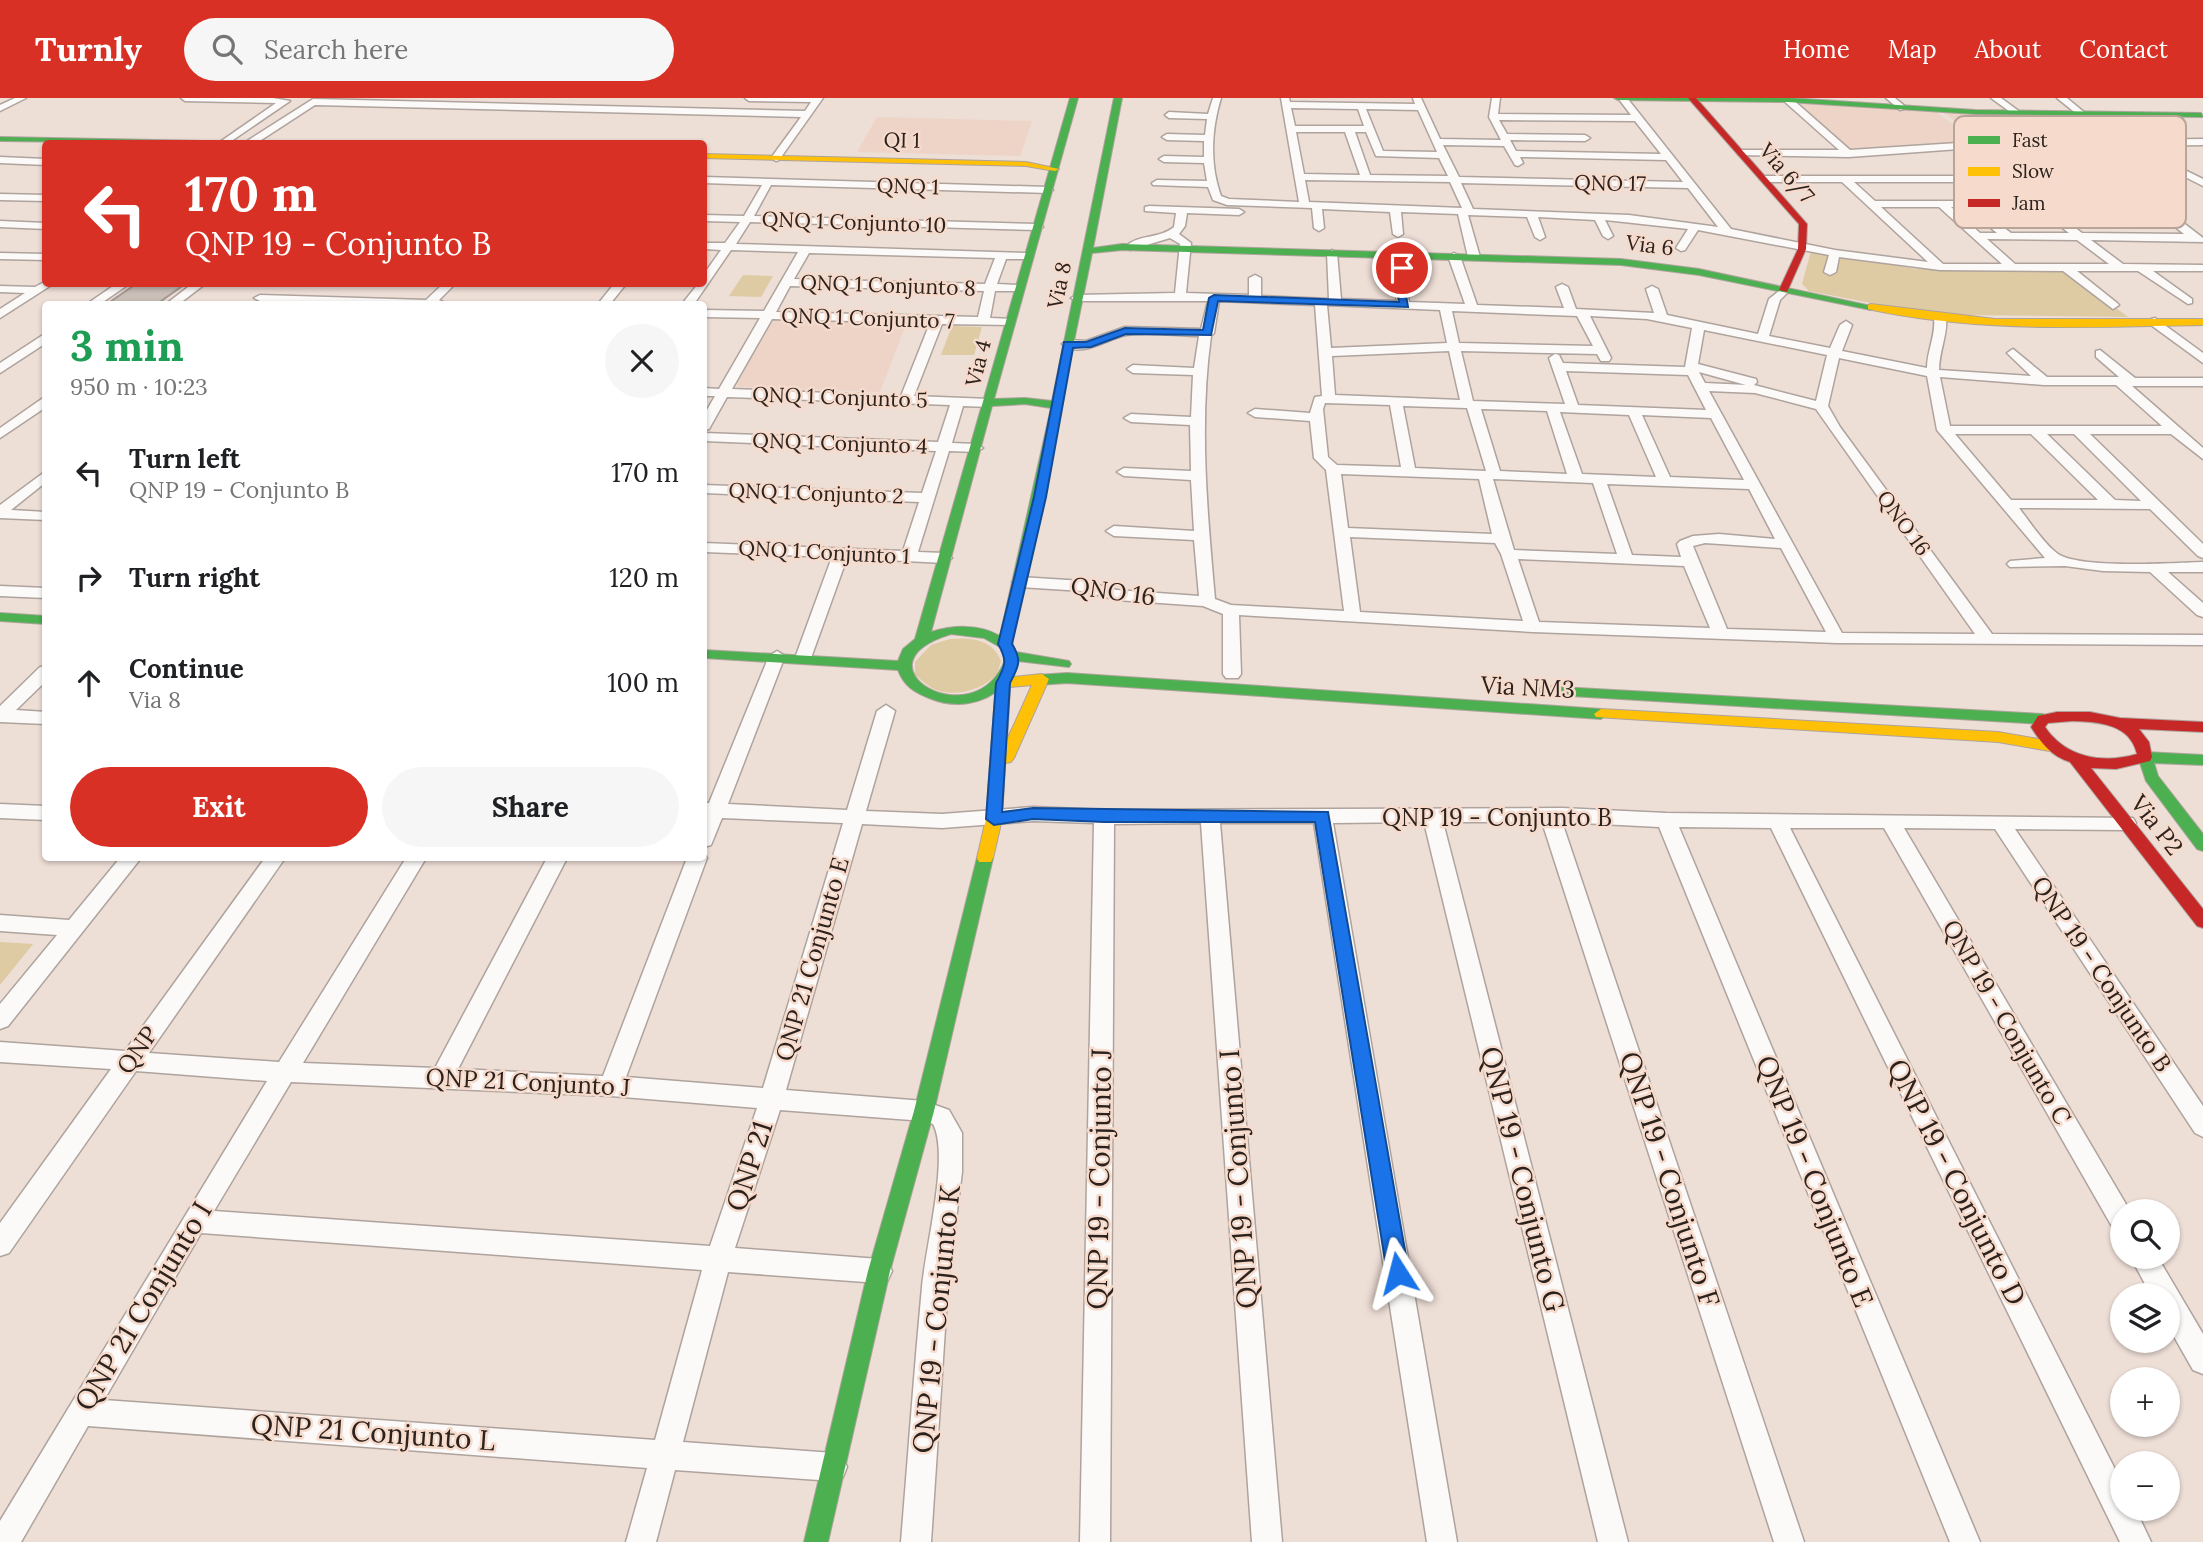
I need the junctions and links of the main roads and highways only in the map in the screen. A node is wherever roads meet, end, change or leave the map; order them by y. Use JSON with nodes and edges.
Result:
{"nodes":[{"id":1,"x":1118,"y":98,"type":"edge"},
{"id":2,"x":1620,"y":98,"type":"edge"},
{"id":3,"x":1693,"y":98,"type":"edge"},
{"id":4,"x":2172,"y":98,"type":"edge"},
{"id":5,"x":1788,"y":100,"type":"edge"},
{"id":6,"x":1826,"y":100,"type":"edge"},
{"id":7,"x":1896,"y":103,"type":"edge"},
{"id":8,"x":2202,"y":107,"type":"edge"},
{"id":9,"x":1081,"y":119,"type":"edge"},
{"id":10,"x":1113,"y":126,"type":"junction"},
{"id":11,"x":0,"y":139,"type":"edge"},
{"id":12,"x":55,"y":140,"type":"edge"},
{"id":13,"x":707,"y":156,"type":"edge"},
{"id":14,"x":1056,"y":165,"type":"junction"},
{"id":15,"x":1088,"y":245,"type":"junction"},
{"id":16,"x":1780,"y":294,"type":"junction"},
{"id":17,"x":2203,"y":322,"type":"edge"},
{"id":18,"x":1008,"y":384,"type":"junction"},
{"id":19,"x":1060,"y":387,"type":"junction"},
{"id":20,"x":989,"y":403,"type":"junction"},
{"id":21,"x":1055,"y":405,"type":"junction"},
{"id":22,"x":0,"y":617,"type":"edge"},
{"id":23,"x":42,"y":620,"type":"edge"},
{"id":24,"x":922,"y":639,"type":"junction"},
{"id":25,"x":1008,"y":650,"type":"junction"},
{"id":26,"x":707,"y":654,"type":"edge"},
{"id":27,"x":903,"y":660,"type":"junction"},
{"id":28,"x":1042,"y":679,"type":"junction"},
{"id":29,"x":1343,"y":680,"type":"dead end"},
{"id":30,"x":1003,"y":683,"type":"junction"},
{"id":31,"x":1519,"y":690,"type":"dead end"},
{"id":32,"x":955,"y":699,"type":"junction"},
{"id":33,"x":974,"y":712,"type":"dead end"},
{"id":34,"x":2043,"y":719,"type":"junction"},
{"id":35,"x":2121,"y":723,"type":"junction"},
{"id":36,"x":2203,"y":727,"type":"edge"},
{"id":37,"x":984,"y":730,"type":"dead end"},
{"id":38,"x":2050,"y":746,"type":"junction"},
{"id":39,"x":2145,"y":757,"type":"junction"},
{"id":40,"x":2074,"y":758,"type":"junction"},
{"id":41,"x":2203,"y":760,"type":"edge"},
{"id":42,"x":996,"y":780,"type":"junction"},
{"id":43,"x":2195,"y":824,"type":"edge"},
{"id":44,"x":2203,"y":845,"type":"edge"},
{"id":45,"x":2203,"y":921,"type":"edge"},
{"id":46,"x":816,"y":1542,"type":"edge"}],
"edges":[{"from":1,"to":10,"type":"main road","name":"Via 8"},
{"from":2,"to":3,"type":"main road"},
{"from":3,"to":5,"type":"main road"},
{"from":3,"to":16,"type":"main road","name":"Via 6/7"},
{"from":4,"to":8,"type":"main road"},
{"from":5,"to":6,"type":"main road"},
{"from":6,"to":7,"type":"main road"},
{"from":7,"to":8,"type":"main road"},
{"from":9,"to":10,"type":"main road"},
{"from":9,"to":14,"type":"main road","name":"Via 4"},
{"from":10,"to":15,"type":"main road","name":"Via 8"},
{"from":11,"to":12,"type":"main road"},
{"from":13,"to":14,"type":"main road","name":"QI 1"},
{"from":14,"to":18,"type":"main road","name":"Via 4"},
{"from":15,"to":16,"type":"main road","name":"Via 6"},
{"from":15,"to":19,"type":"main road","name":"Via 8"},
{"from":16,"to":17,"type":"main road","name":"Via 6"},
{"from":18,"to":19,"type":"main road"},
{"from":18,"to":20,"type":"main road","name":"Via 4"},
{"from":19,"to":21,"type":"main road","name":"Via 8"},
{"from":20,"to":21,"type":"main road"},
{"from":20,"to":24,"type":"main road","name":"Via 4"},
{"from":21,"to":25,"type":"main road","name":"Via 8"},
{"from":22,"to":23,"type":"main road"},
{"from":24,"to":25,"type":"main road"},
{"from":24,"to":27,"type":"main road"},
{"from":25,"to":29,"type":"main road"},
{"from":25,"to":30,"type":"main road"},
{"from":26,"to":27,"type":"main road"},
{"from":27,"to":32,"type":"main road"},
{"from":28,"to":30,"type":"main road","name":"Via NM3"},
{"from":28,"to":38,"type":"main road","name":"Via NM3"},
{"from":28,"to":42,"type":"main road"},
{"from":30,"to":32,"type":"main road"},
{"from":30,"to":42,"type":"main road"},
{"from":31,"to":34,"type":"main road","name":"Via NM3"},
{"from":32,"to":33,"type":"main road"},
{"from":34,"to":35,"type":"main road","name":"Via NM3"},
{"from":34,"to":38,"type":"main road"},
{"from":35,"to":36,"type":"main road"},
{"from":35,"to":39,"type":"main road","name":"Via P2"},
{"from":37,"to":42,"type":"main road"},
{"from":38,"to":40,"type":"main road","name":"Via NM3"},
{"from":39,"to":40,"type":"main road"},
{"from":39,"to":41,"type":"main road"},
{"from":39,"to":43,"type":"main road","name":"Via P2"},
{"from":40,"to":45,"type":"main road","name":"Via P2"},
{"from":42,"to":46,"type":"main road"},
{"from":43,"to":44,"type":"main road","name":"Via P2"}]}
